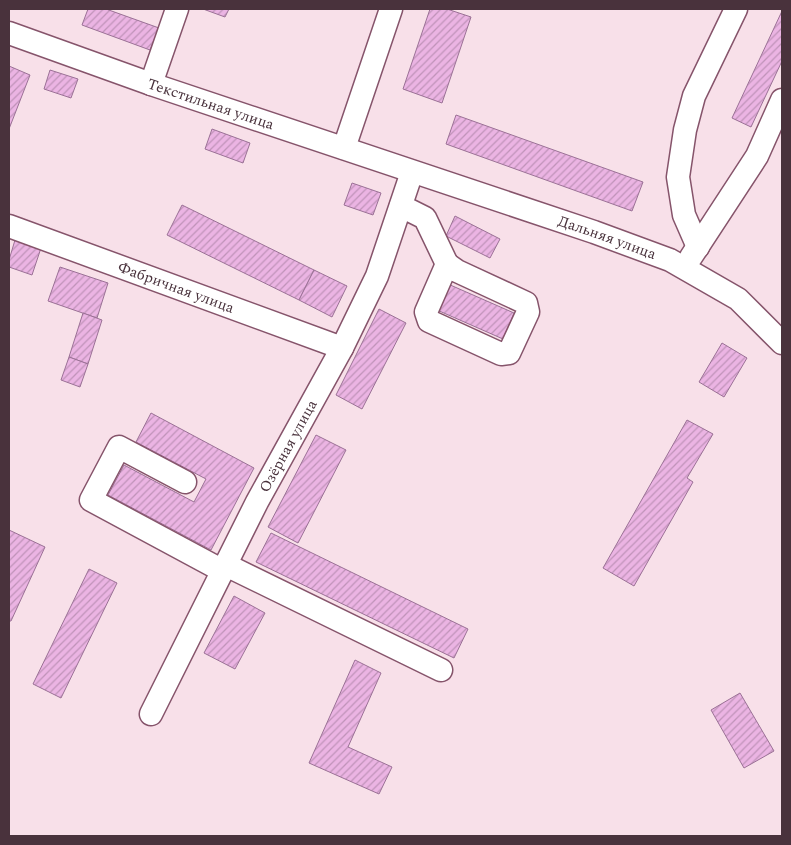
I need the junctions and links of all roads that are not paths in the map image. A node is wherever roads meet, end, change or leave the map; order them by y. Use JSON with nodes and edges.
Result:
{"nodes":[{"id":1,"x":177,"y":9,"type":"edge"},
{"id":2,"x":391,"y":9,"type":"edge"},
{"id":3,"x":736,"y":9,"type":"edge"},
{"id":4,"x":9,"y":33,"type":"edge"},
{"id":5,"x":151,"y":84,"type":"junction"},
{"id":6,"x":782,"y":100,"type":"edge"},
{"id":7,"x":344,"y":148,"type":"junction"},
{"id":8,"x":412,"y":172,"type":"junction"},
{"id":9,"x":401,"y":206,"type":"junction"},
{"id":10,"x":9,"y":226,"type":"edge"},
{"id":11,"x":698,"y":247,"type":"junction"},
{"id":12,"x":447,"y":264,"type":"junction"},
{"id":13,"x":684,"y":268,"type":"junction"},
{"id":14,"x":782,"y":343,"type":"edge"},
{"id":15,"x":342,"y":348,"type":"junction"},
{"id":16,"x":184,"y":482,"type":"dead end"},
{"id":17,"x":224,"y":568,"type":"junction"},
{"id":18,"x":441,"y":670,"type":"dead end"},
{"id":19,"x":151,"y":714,"type":"dead end"}],
"edges":[{"from":1,"to":5,"type":"street"},
{"from":2,"to":7,"type":"street"},
{"from":3,"to":11,"type":"street"},
{"from":4,"to":5,"type":"street","name":"Текстильная улица"},
{"from":5,"to":7,"type":"street","name":"Текстильная улица"},
{"from":6,"to":11,"type":"street"},
{"from":7,"to":8,"type":"street","name":"Текстильная улица"},
{"from":8,"to":9,"type":"street","name":"Озёрная улица"},
{"from":8,"to":13,"type":"street","name":"Дальняя улица"},
{"from":9,"to":12,"type":"street"},
{"from":9,"to":15,"type":"street","name":"Озёрная улица"},
{"from":10,"to":15,"type":"street","name":"Фабричная улица"},
{"from":11,"to":13,"type":"street"},
{"from":12,"to":12,"type":"street"},
{"from":13,"to":14,"type":"street","name":"Дальняя улица"},
{"from":15,"to":17,"type":"street","name":"Озёрная улица"},
{"from":16,"to":17,"type":"street"},
{"from":17,"to":18,"type":"street"},
{"from":17,"to":19,"type":"street","name":"Озёрная улица"}]}
